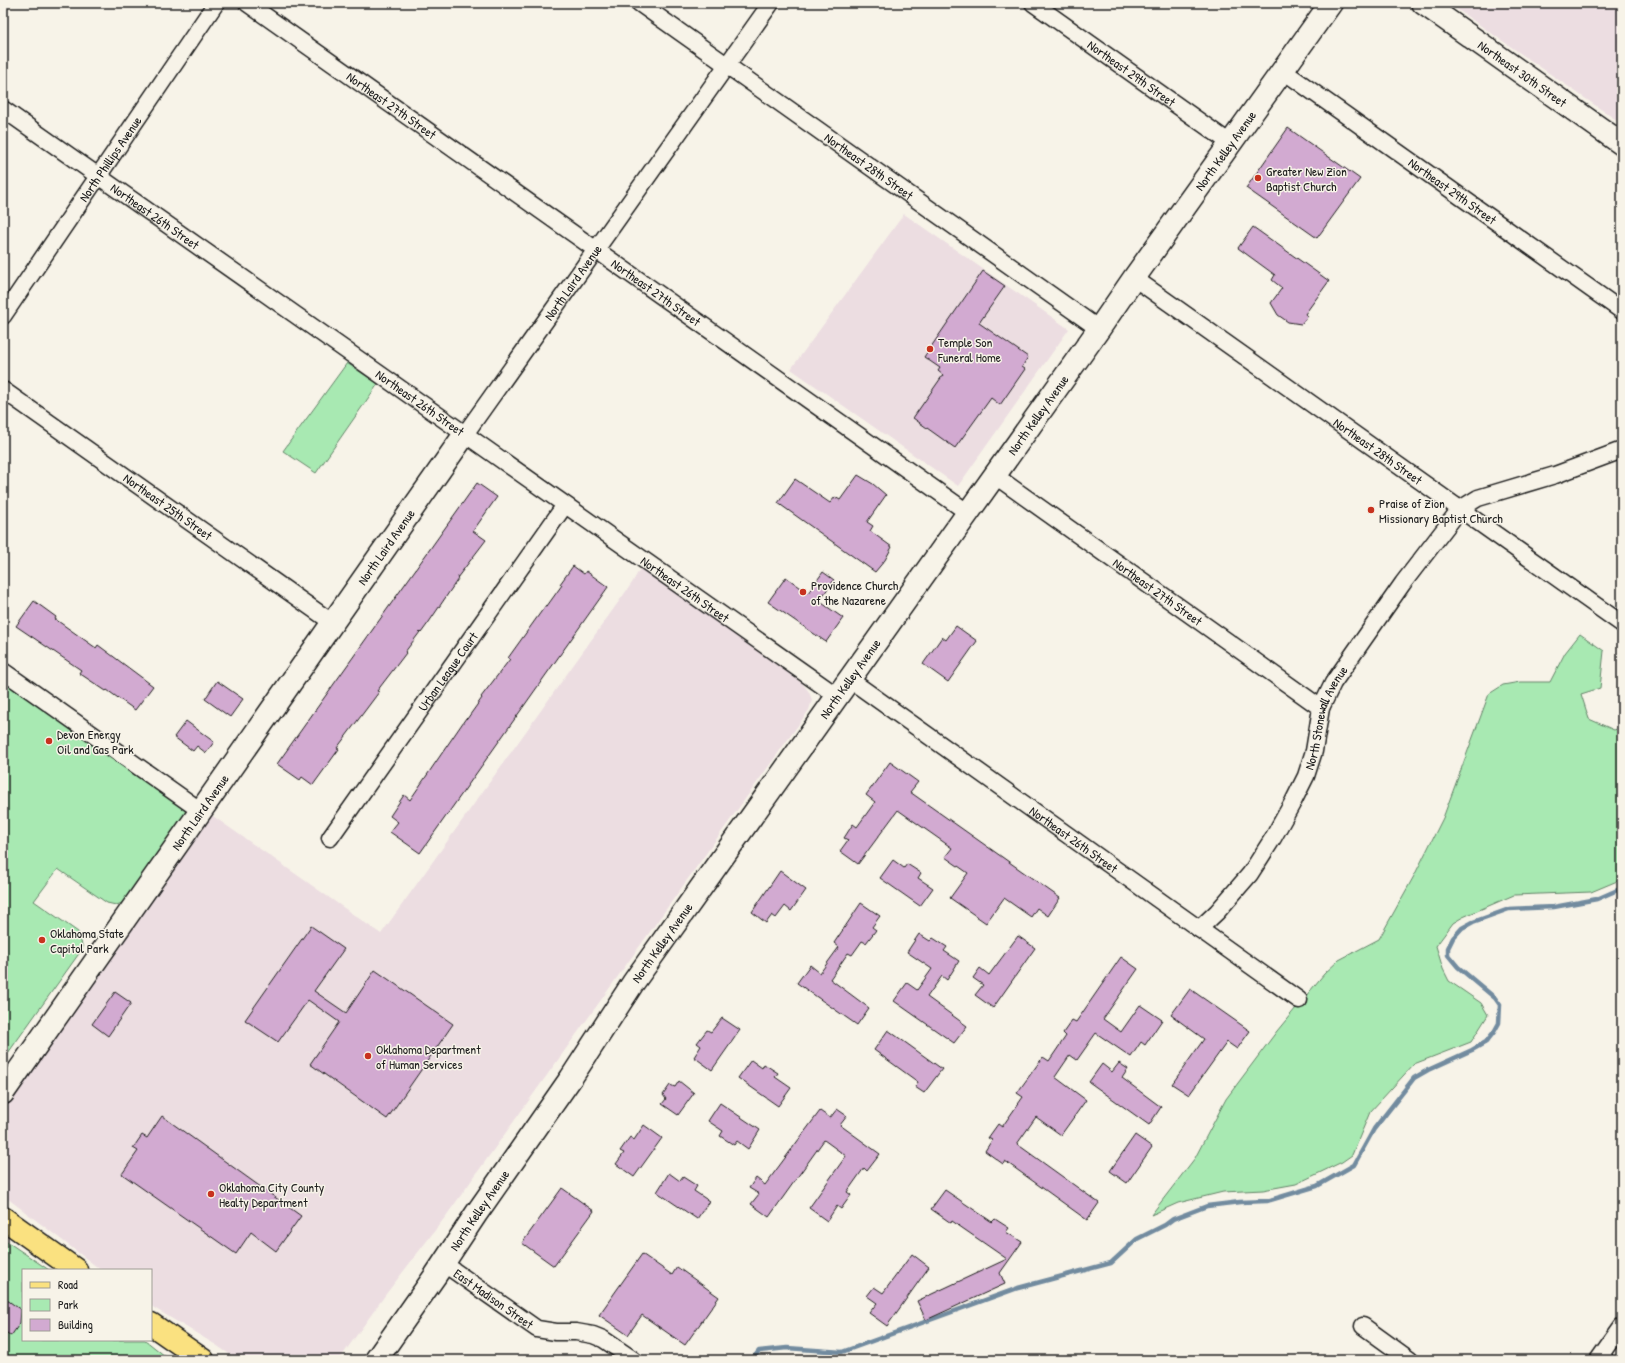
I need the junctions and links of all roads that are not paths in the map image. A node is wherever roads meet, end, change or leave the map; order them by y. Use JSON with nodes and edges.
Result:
{"nodes":[{"id":1,"x":216,"y":3,"type":"edge"},
{"id":2,"x":247,"y":3,"type":"edge"},
{"id":3,"x":639,"y":3,"type":"edge"},
{"id":4,"x":771,"y":3,"type":"edge"},
{"id":5,"x":1033,"y":3,"type":"edge"},
{"id":6,"x":1331,"y":3,"type":"edge"},
{"id":7,"x":1423,"y":3,"type":"edge"},
{"id":8,"x":727,"y":65,"type":"junction"},
{"id":9,"x":1282,"y":70,"type":"junction"},
{"id":10,"x":3,"y":109,"type":"edge"},
{"id":11,"x":1230,"y":143,"type":"junction"},
{"id":12,"x":1622,"y":144,"type":"edge"},
{"id":13,"x":98,"y":176,"type":"junction"},
{"id":14,"x":596,"y":250,"type":"junction"},
{"id":15,"x":1134,"y":278,"type":"junction"},
{"id":16,"x":1622,"y":311,"type":"edge"},
{"id":17,"x":3,"y":316,"type":"edge"},
{"id":18,"x":1099,"y":328,"type":"junction"},
{"id":19,"x":3,"y":390,"type":"edge"},
{"id":20,"x":465,"y":434,"type":"junction"},
{"id":21,"x":1622,"y":450,"type":"edge"},
{"id":22,"x":994,"y":475,"type":"junction"},
{"id":23,"x":565,"y":505,"type":"junction"},
{"id":24,"x":1460,"y":509,"type":"junction"},
{"id":25,"x":967,"y":512,"type":"junction"},
{"id":26,"x":333,"y":623,"type":"junction"},
{"id":27,"x":1622,"y":624,"type":"edge"},
{"id":28,"x":3,"y":671,"type":"edge"},
{"id":29,"x":843,"y":688,"type":"junction"},
{"id":30,"x":1321,"y":708,"type":"junction"},
{"id":31,"x":201,"y":811,"type":"junction"},
{"id":32,"x":330,"y":838,"type":"dead end"},
{"id":33,"x":1198,"y":929,"type":"junction"},
{"id":34,"x":1299,"y":1000,"type":"dead end"},
{"id":35,"x":3,"y":1093,"type":"edge"},
{"id":36,"x":3,"y":1218,"type":"edge"},
{"id":37,"x":443,"y":1263,"type":"junction"},
{"id":38,"x":75,"y":1269,"type":"edge"},
{"id":39,"x":152,"y":1325,"type":"edge"},
{"id":40,"x":1363,"y":1326,"type":"dead end"},
{"id":41,"x":1622,"y":1326,"type":"edge"},
{"id":42,"x":203,"y":1360,"type":"edge"},
{"id":43,"x":376,"y":1360,"type":"edge"},
{"id":44,"x":634,"y":1360,"type":"edge"},
{"id":45,"x":1410,"y":1360,"type":"edge"},
{"id":46,"x":1598,"y":1360,"type":"edge"}],
"edges":[{"from":1,"to":13,"type":"street","name":"North Phillips Avenue"},
{"from":2,"to":14,"type":"street","name":"Northeast 27th Street"},
{"from":3,"to":8,"type":"street","name":"Northeast 28th Street"},
{"from":4,"to":8,"type":"street","name":"North Laird Avenue"},
{"from":5,"to":11,"type":"street","name":"Northeast 29th Street"},
{"from":6,"to":9,"type":"main road","name":"North Kelley Avenue"},
{"from":7,"to":12,"type":"main road","name":"Northeast 30th Street"},
{"from":8,"to":14,"type":"street","name":"North Laird Avenue"},
{"from":8,"to":18,"type":"street","name":"Northeast 28th Street"},
{"from":9,"to":11,"type":"main road","name":"North Kelley Avenue"},
{"from":9,"to":16,"type":"street","name":"Northeast 29th Street"},
{"from":10,"to":13,"type":"street","name":"Northeast 26th Street"},
{"from":11,"to":15,"type":"main road","name":"North Kelley Avenue"},
{"from":13,"to":17,"type":"street","name":"North Phillips Avenue"},
{"from":13,"to":20,"type":"street","name":"Northeast 26th Street"},
{"from":14,"to":20,"type":"street","name":"North Laird Avenue"},
{"from":14,"to":25,"type":"street","name":"Northeast 27th Street"},
{"from":15,"to":18,"type":"main road","name":"North Kelley Avenue"},
{"from":15,"to":24,"type":"street","name":"Northeast 28th Street"},
{"from":18,"to":22,"type":"main road","name":"North Kelley Avenue"},
{"from":19,"to":26,"type":"street","name":"Northeast 25th Street"},
{"from":20,"to":23,"type":"street","name":"Northeast 26th Street"},
{"from":20,"to":26,"type":"main road","name":"North Laird Avenue"},
{"from":21,"to":24,"type":"street"},
{"from":22,"to":25,"type":"main road","name":"North Kelley Avenue"},
{"from":22,"to":30,"type":"street","name":"Northeast 27th Street"},
{"from":23,"to":29,"type":"street","name":"Northeast 26th Street"},
{"from":23,"to":32,"type":"street","name":"Urban League Court"},
{"from":24,"to":27,"type":"street","name":"Northeast 28th Street"},
{"from":24,"to":30,"type":"street","name":"North Stonewall Avenue"},
{"from":25,"to":29,"type":"main road","name":"North Kelley Avenue"},
{"from":26,"to":31,"type":"main road","name":"North Laird Avenue"},
{"from":28,"to":31,"type":"street"},
{"from":29,"to":33,"type":"street","name":"Northeast 26th Street"},
{"from":29,"to":37,"type":"main road","name":"North Kelley Avenue"},
{"from":30,"to":33,"type":"street","name":"North Stonewall Avenue"},
{"from":31,"to":35,"type":"main road","name":"North Laird Avenue"},
{"from":33,"to":34,"type":"street","name":"Northeast 26th Street"},
{"from":36,"to":38,"type":"main road"},
{"from":37,"to":43,"type":"main road","name":"North Kelley Avenue"},
{"from":37,"to":44,"type":"street","name":"East Madison Street"},
{"from":39,"to":42,"type":"main road"},
{"from":40,"to":45,"type":"street"},
{"from":41,"to":46,"type":"street"}]}
